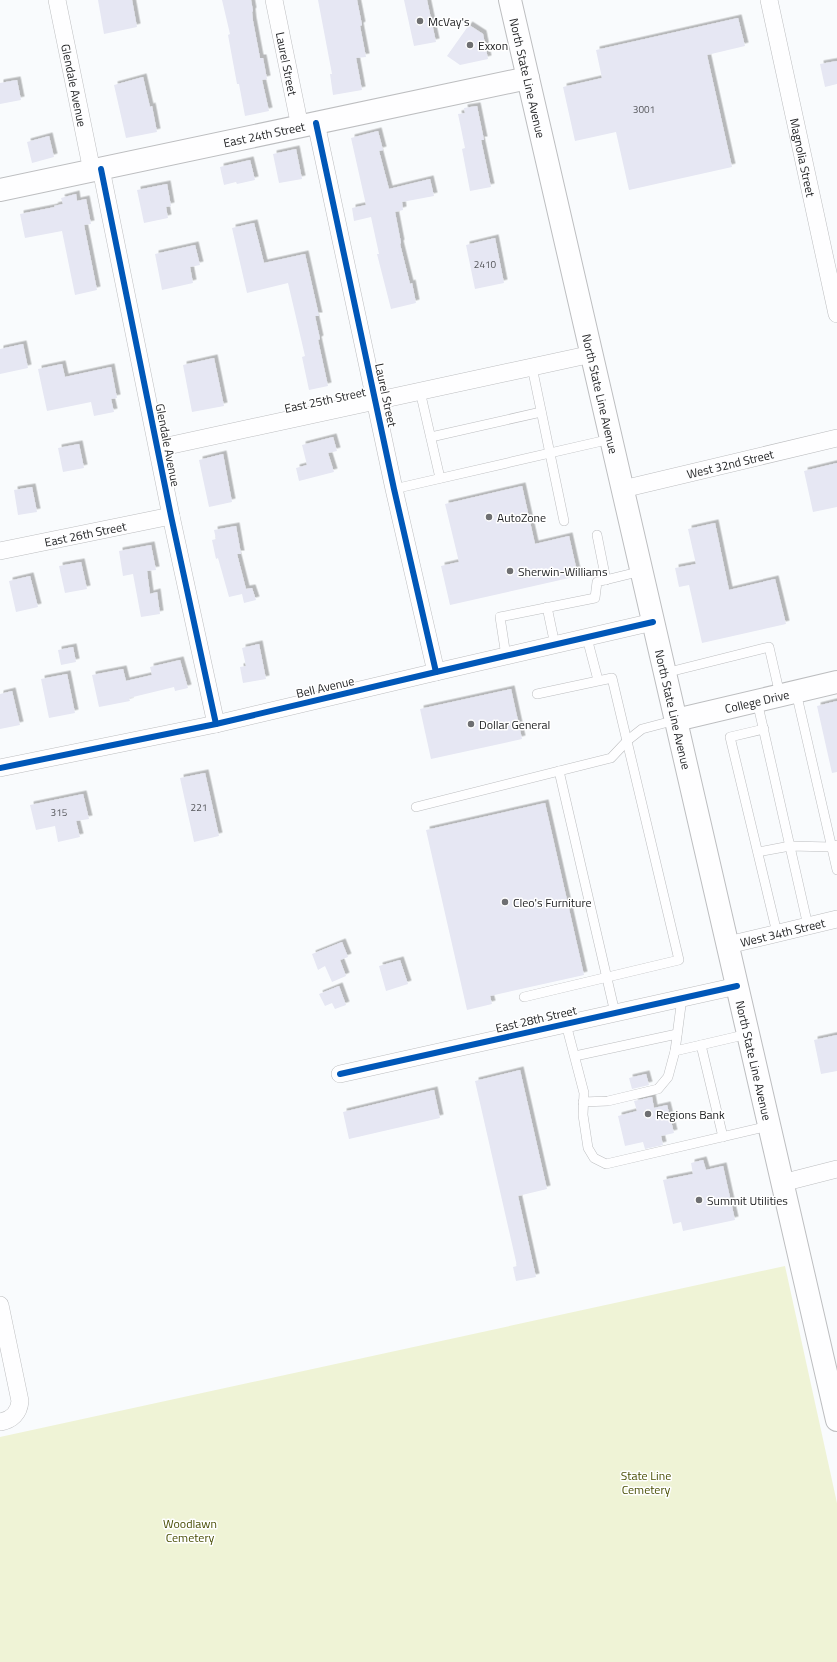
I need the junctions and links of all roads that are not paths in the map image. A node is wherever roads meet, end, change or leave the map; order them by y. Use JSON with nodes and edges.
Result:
{"nodes":[{"id":1,"x":56,"y":0,"type":"edge"},
{"id":2,"x":274,"y":0,"type":"edge"},
{"id":3,"x":510,"y":0,"type":"edge"},
{"id":4,"x":769,"y":0,"type":"edge"},
{"id":5,"x":528,"y":78,"type":"junction"},
{"id":6,"x":308,"y":125,"type":"junction"},
{"id":7,"x":96,"y":170,"type":"junction"},
{"id":8,"x":0,"y":190,"type":"edge"},
{"id":9,"x":837,"y":314,"type":"edge"},
{"id":10,"x":592,"y":354,"type":"junction"},
{"id":11,"x":532,"y":367,"type":"junction"},
{"id":12,"x":420,"y":391,"type":"junction"},
{"id":13,"x":376,"y":401,"type":"junction"},
{"id":14,"x":541,"y":412,"type":"junction"},
{"id":15,"x":431,"y":437,"type":"junction"},
{"id":16,"x":837,"y":438,"type":"edge"},
{"id":17,"x":611,"y":439,"type":"junction"},
{"id":18,"x":158,"y":448,"type":"junction"},
{"id":19,"x":550,"y":454,"type":"junction"},
{"id":20,"x":440,"y":478,"type":"junction"},
{"id":21,"x":394,"y":489,"type":"junction"},
{"id":22,"x":623,"y":489,"type":"junction"},
{"id":23,"x":171,"y":516,"type":"junction"},
{"id":24,"x":564,"y":521,"type":"dead end"},
{"id":25,"x":597,"y":535,"type":"dead end"},
{"id":26,"x":0,"y":551,"type":"edge"},
{"id":27,"x":642,"y":571,"type":"junction"},
{"id":28,"x":606,"y":580,"type":"junction"},
{"id":29,"x":547,"y":607,"type":"junction"},
{"id":30,"x":653,"y":622,"type":"junction"},
{"id":31,"x":588,"y":638,"type":"junction"},
{"id":32,"x":555,"y":645,"type":"junction"},
{"id":33,"x":506,"y":656,"type":"junction"},
{"id":34,"x":436,"y":672,"type":"junction"},
{"id":35,"x":665,"y":673,"type":"junction"},
{"id":36,"x":598,"y":680,"type":"junction"},
{"id":37,"x":837,"y":682,"type":"edge"},
{"id":38,"x":537,"y":694,"type":"dead end"},
{"id":39,"x":788,"y":694,"type":"junction"},
{"id":40,"x":757,"y":701,"type":"junction"},
{"id":41,"x":676,"y":720,"type":"junction"},
{"id":42,"x":216,"y":724,"type":"junction"},
{"id":43,"x":764,"y":729,"type":"junction"},
{"id":44,"x":628,"y":740,"type":"junction"},
{"id":45,"x":0,"y":768,"type":"edge"},
{"id":46,"x":559,"y":772,"type":"junction"},
{"id":47,"x":416,"y":807,"type":"dead end"},
{"id":48,"x":790,"y":846,"type":"junction"},
{"id":49,"x":834,"y":846,"type":"edge"},
{"id":50,"x":758,"y":852,"type":"junction"},
{"id":51,"x":837,"y":870,"type":"edge"},
{"id":52,"x":837,"y":919,"type":"edge"},
{"id":53,"x":808,"y":926,"type":"junction"},
{"id":54,"x":777,"y":933,"type":"junction"},
{"id":55,"x":728,"y":945,"type":"junction"},
{"id":56,"x":606,"y":977,"type":"junction"},
{"id":57,"x":737,"y":986,"type":"junction"},
{"id":58,"x":524,"y":997,"type":"dead end"},
{"id":59,"x":682,"y":998,"type":"junction"},
{"id":60,"x":615,"y":1013,"type":"junction"},
{"id":61,"x":566,"y":1024,"type":"junction"},
{"id":62,"x":677,"y":1034,"type":"junction"},
{"id":63,"x":748,"y":1034,"type":"junction"},
{"id":64,"x":701,"y":1045,"type":"junction"},
{"id":65,"x":675,"y":1051,"type":"junction"},
{"id":66,"x":575,"y":1056,"type":"junction"},
{"id":67,"x":340,"y":1074,"type":"dead end"},
{"id":68,"x":583,"y":1102,"type":"junction"},
{"id":69,"x":769,"y":1126,"type":"junction"},
{"id":70,"x":723,"y":1137,"type":"junction"},
{"id":71,"x":837,"y":1169,"type":"edge"},
{"id":72,"x":782,"y":1183,"type":"junction"},
{"id":73,"x":0,"y":1305,"type":"edge"},
{"id":74,"x":837,"y":1420,"type":"edge"},
{"id":75,"x":0,"y":1422,"type":"edge"}],
"edges":[{"from":1,"to":7,"type":"street","name":"Glendale Avenue"},
{"from":2,"to":6,"type":"street","name":"Laurel Street"},
{"from":3,"to":5,"type":"main road","name":"North State Line Avenue"},
{"from":4,"to":9,"type":"street","name":"Magnolia Street"},
{"from":5,"to":6,"type":"main road","name":"East 24th Street"},
{"from":5,"to":10,"type":"main road","name":"North State Line Avenue"},
{"from":6,"to":7,"type":"main road","name":"East 24th Street"},
{"from":6,"to":13,"type":"street","name":"Laurel Street"},
{"from":7,"to":8,"type":"main road","name":"East 24th Street"},
{"from":7,"to":18,"type":"street","name":"Glendale Avenue"},
{"from":10,"to":11,"type":"street","name":"East 25th Street"},
{"from":10,"to":17,"type":"main road","name":"North State Line Avenue"},
{"from":11,"to":12,"type":"street","name":"East 25th Street"},
{"from":11,"to":14,"type":"lane"},
{"from":12,"to":13,"type":"street","name":"East 25th Street"},
{"from":12,"to":15,"type":"lane"},
{"from":13,"to":18,"type":"street","name":"East 25th Street"},
{"from":13,"to":21,"type":"street","name":"Laurel Street"},
{"from":14,"to":15,"type":"lane"},
{"from":14,"to":19,"type":"lane"},
{"from":15,"to":20,"type":"lane"},
{"from":16,"to":22,"type":"street","name":"West 32nd Street"},
{"from":17,"to":19,"type":"lane"},
{"from":17,"to":22,"type":"main road","name":"North State Line Avenue"},
{"from":18,"to":23,"type":"street","name":"Glendale Avenue"},
{"from":19,"to":20,"type":"lane"},
{"from":19,"to":24,"type":"lane"},
{"from":20,"to":21,"type":"lane"},
{"from":21,"to":34,"type":"street","name":"Laurel Street"},
{"from":22,"to":27,"type":"main road","name":"North State Line Avenue"},
{"from":23,"to":26,"type":"street","name":"East 26th Street"},
{"from":23,"to":42,"type":"street","name":"Glendale Avenue"},
{"from":25,"to":28,"type":"lane"},
{"from":27,"to":28,"type":"lane"},
{"from":27,"to":30,"type":"main road","name":"North State Line Avenue"},
{"from":28,"to":29,"type":"lane"},
{"from":29,"to":32,"type":"lane"},
{"from":29,"to":33,"type":"lane"},
{"from":30,"to":31,"type":"street","name":"Bell Avenue"},
{"from":30,"to":35,"type":"main road","name":"North State Line Avenue"},
{"from":31,"to":32,"type":"street","name":"Bell Avenue"},
{"from":31,"to":36,"type":"lane"},
{"from":32,"to":33,"type":"street","name":"Bell Avenue"},
{"from":33,"to":34,"type":"street","name":"Bell Avenue"},
{"from":34,"to":42,"type":"street","name":"Bell Avenue"},
{"from":35,"to":39,"type":"lane"},
{"from":35,"to":41,"type":"main road","name":"North State Line Avenue"},
{"from":36,"to":38,"type":"lane"},
{"from":36,"to":44,"type":"lane"},
{"from":37,"to":39,"type":"main road","name":"College Drive"},
{"from":39,"to":40,"type":"main road","name":"College Drive"},
{"from":39,"to":49,"type":"lane"},
{"from":40,"to":41,"type":"main road","name":"College Drive"},
{"from":40,"to":43,"type":"lane"},
{"from":41,"to":44,"type":"lane"},
{"from":41,"to":55,"type":"main road","name":"North State Line Avenue"},
{"from":42,"to":45,"type":"street","name":"Bell Avenue"},
{"from":43,"to":48,"type":"lane"},
{"from":43,"to":50,"type":"lane"},
{"from":44,"to":46,"type":"lane"},
{"from":44,"to":56,"type":"lane"},
{"from":46,"to":47,"type":"lane"},
{"from":46,"to":56,"type":"lane"},
{"from":48,"to":49,"type":"lane"},
{"from":48,"to":50,"type":"lane"},
{"from":48,"to":53,"type":"lane"},
{"from":49,"to":51,"type":"lane"},
{"from":50,"to":54,"type":"lane"},
{"from":52,"to":53,"type":"street","name":"West 34th Street"},
{"from":53,"to":54,"type":"street","name":"West 34th Street"},
{"from":54,"to":55,"type":"street","name":"West 34th Street"},
{"from":55,"to":57,"type":"main road","name":"North State Line Avenue"},
{"from":56,"to":58,"type":"lane"},
{"from":56,"to":60,"type":"lane"},
{"from":57,"to":59,"type":"street","name":"East 28th Street"},
{"from":57,"to":63,"type":"main road","name":"North State Line Avenue"},
{"from":59,"to":60,"type":"street","name":"East 28th Street"},
{"from":59,"to":62,"type":"lane"},
{"from":60,"to":61,"type":"street","name":"East 28th Street"},
{"from":61,"to":66,"type":"lane"},
{"from":61,"to":67,"type":"street","name":"East 28th Street"},
{"from":62,"to":65,"type":"lane"},
{"from":62,"to":66,"type":"lane"},
{"from":63,"to":64,"type":"lane"},
{"from":63,"to":69,"type":"main road","name":"North State Line Avenue"},
{"from":64,"to":65,"type":"lane"},
{"from":64,"to":70,"type":"lane"},
{"from":65,"to":68,"type":"lane"},
{"from":66,"to":68,"type":"lane"},
{"from":68,"to":70,"type":"lane"},
{"from":69,"to":70,"type":"lane"},
{"from":69,"to":72,"type":"main road","name":"North State Line Avenue"},
{"from":71,"to":72,"type":"street"},
{"from":72,"to":74,"type":"main road","name":"North State Line Avenue"},
{"from":73,"to":75,"type":"street"}]}
